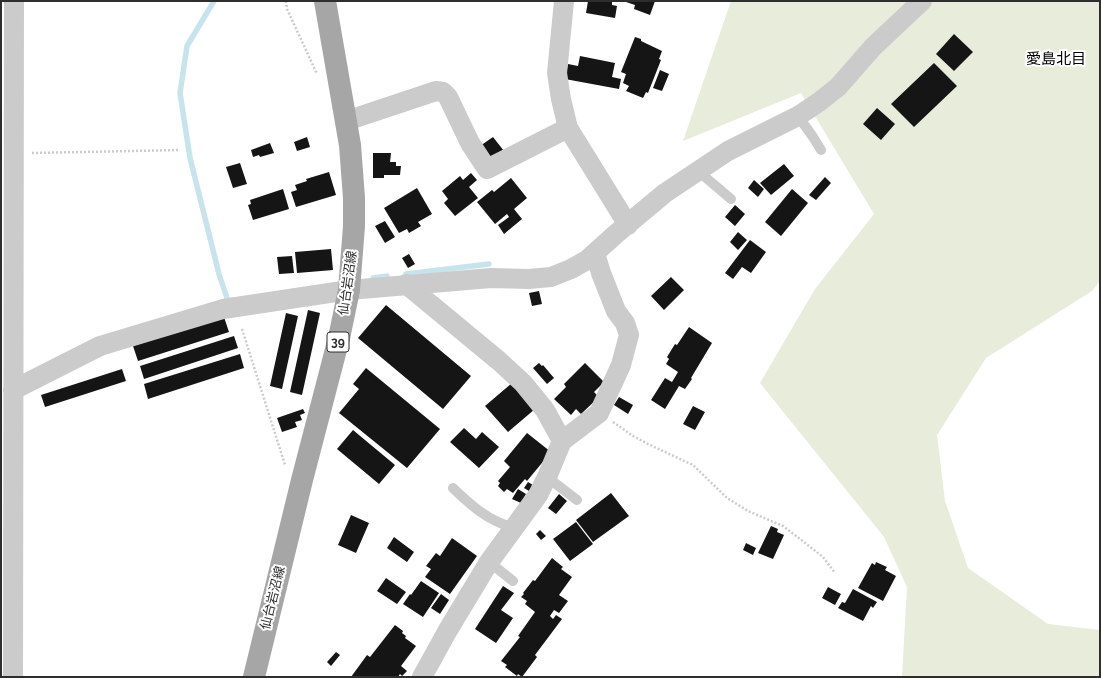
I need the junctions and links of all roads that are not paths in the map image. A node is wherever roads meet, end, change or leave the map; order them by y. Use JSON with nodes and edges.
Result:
{"nodes":[{"id":1,"x":14,"y":1,"type":"edge"},
{"id":2,"x":325,"y":1,"type":"edge"},
{"id":3,"x":564,"y":1,"type":"edge"},
{"id":4,"x":922,"y":1,"type":"edge"},
{"id":5,"x":798,"y":116,"type":"junction"},
{"id":6,"x":346,"y":121,"type":"junction"},
{"id":7,"x":568,"y":128,"type":"junction"},
{"id":8,"x":821,"y":150,"type":"dead end"},
{"id":9,"x":698,"y":171,"type":"junction"},
{"id":10,"x":731,"y":199,"type":"dead end"},
{"id":11,"x":628,"y":225,"type":"junction"},
{"id":12,"x":595,"y":253,"type":"junction"},
{"id":13,"x":406,"y":284,"type":"junction"},
{"id":14,"x":349,"y":290,"type":"junction"},
{"id":15,"x":14,"y":390,"type":"junction"},
{"id":16,"x":562,"y":441,"type":"junction"},
{"id":17,"x":547,"y":477,"type":"junction"},
{"id":18,"x":453,"y":488,"type":"dead end"},
{"id":19,"x":578,"y":500,"type":"dead end"},
{"id":20,"x":514,"y":528,"type":"junction"},
{"id":21,"x":489,"y":562,"type":"junction"},
{"id":22,"x":513,"y":581,"type":"dead end"},
{"id":23,"x":13,"y":677,"type":"edge"},
{"id":24,"x":254,"y":677,"type":"edge"},
{"id":25,"x":422,"y":677,"type":"edge"}],
"edges":[{"from":1,"to":15,"type":"street"},
{"from":2,"to":6,"type":"main road","name":"仙台岩沼線","number":"39"},
{"from":3,"to":7,"type":"street"},
{"from":4,"to":5,"type":"street"},
{"from":5,"to":8,"type":"lane"},
{"from":5,"to":9,"type":"street"},
{"from":6,"to":7,"type":"street"},
{"from":6,"to":14,"type":"main road","name":"仙台岩沼線","number":"39"},
{"from":7,"to":11,"type":"street"},
{"from":9,"to":10,"type":"lane"},
{"from":9,"to":11,"type":"street"},
{"from":11,"to":12,"type":"street"},
{"from":12,"to":13,"type":"street"},
{"from":12,"to":16,"type":"street"},
{"from":13,"to":14,"type":"street"},
{"from":13,"to":16,"type":"street"},
{"from":14,"to":15,"type":"street"},
{"from":14,"to":24,"type":"main road","name":"仙台岩沼線","number":"39"},
{"from":15,"to":23,"type":"street"},
{"from":16,"to":17,"type":"street"},
{"from":17,"to":19,"type":"lane"},
{"from":17,"to":20,"type":"street"},
{"from":18,"to":20,"type":"lane"},
{"from":20,"to":21,"type":"street"},
{"from":21,"to":22,"type":"lane"},
{"from":21,"to":25,"type":"street"}]}
